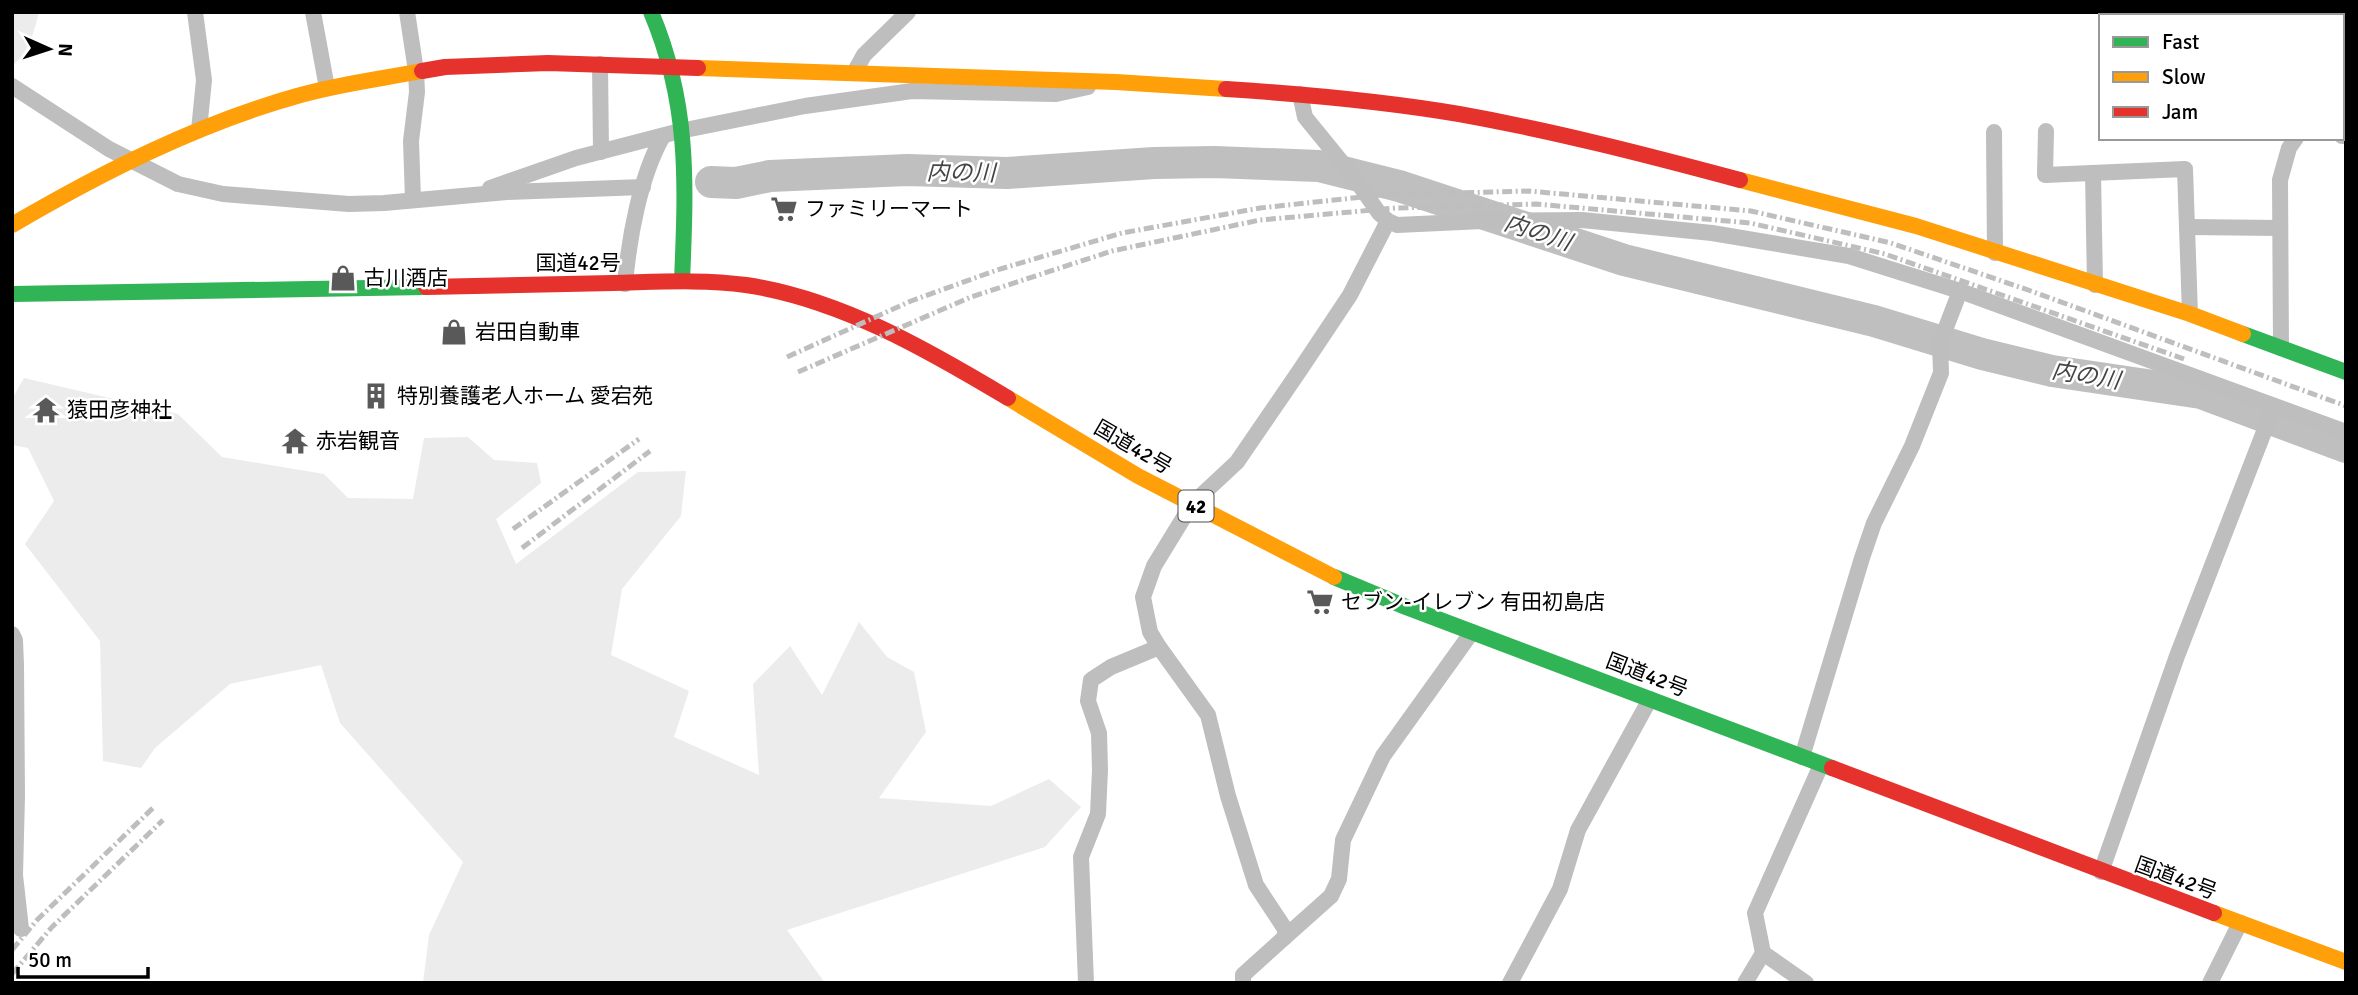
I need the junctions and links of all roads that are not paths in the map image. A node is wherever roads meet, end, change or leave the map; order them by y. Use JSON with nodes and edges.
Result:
{"nodes":[{"id":1,"x":195,"y":12,"type":"edge"},
{"id":2,"x":313,"y":12,"type":"edge"},
{"id":3,"x":407,"y":12,"type":"edge"},
{"id":4,"x":651,"y":12,"type":"edge"},
{"id":5,"x":908,"y":12,"type":"edge"},
{"id":6,"x":600,"y":64,"type":"junction"},
{"id":7,"x":672,"y":67,"type":"junction"},
{"id":8,"x":416,"y":71,"type":"junction"},
{"id":9,"x":854,"y":73,"type":"junction"},
{"id":10,"x":1107,"y":81,"type":"junction"},
{"id":11,"x":12,"y":86,"type":"edge"},
{"id":12,"x":327,"y":88,"type":"junction"},
{"id":13,"x":1300,"y":94,"type":"junction"},
{"id":14,"x":200,"y":130,"type":"junction"},
{"id":15,"x":680,"y":131,"type":"junction"},
{"id":16,"x":2046,"y":131,"type":"dead end"},
{"id":17,"x":1994,"y":132,"type":"dead end"},
{"id":18,"x":663,"y":136,"type":"junction"},
{"id":19,"x":2295,"y":140,"type":"edge"},
{"id":20,"x":601,"y":152,"type":"junction"},
{"id":21,"x":132,"y":161,"type":"junction"},
{"id":22,"x":2093,"y":173,"type":"junction"},
{"id":23,"x":643,"y":187,"type":"junction"},
{"id":24,"x":464,"y":195,"type":"junction"},
{"id":25,"x":413,"y":199,"type":"junction"},
{"id":26,"x":1388,"y":221,"type":"junction"},
{"id":27,"x":12,"y":225,"type":"edge"},
{"id":28,"x":2187,"y":227,"type":"junction"},
{"id":29,"x":2280,"y":228,"type":"junction"},
{"id":30,"x":1995,"y":253,"type":"junction"},
{"id":31,"x":682,"y":281,"type":"junction"},
{"id":32,"x":625,"y":284,"type":"junction"},
{"id":33,"x":2095,"y":285,"type":"junction"},
{"id":34,"x":1960,"y":291,"type":"junction"},
{"id":35,"x":12,"y":294,"type":"edge"},
{"id":36,"x":2190,"y":314,"type":"junction"},
{"id":37,"x":2281,"y":348,"type":"junction"},
{"id":38,"x":2346,"y":372,"type":"edge"},
{"id":39,"x":2274,"y":406,"type":"junction"},
{"id":40,"x":2346,"y":432,"type":"edge"},
{"id":41,"x":1192,"y":504,"type":"junction"},
{"id":42,"x":1472,"y":632,"type":"junction"},
{"id":43,"x":12,"y":634,"type":"edge"},
{"id":44,"x":1159,"y":647,"type":"junction"},
{"id":45,"x":1650,"y":699,"type":"junction"},
{"id":46,"x":1802,"y":757,"type":"junction"},
{"id":47,"x":1821,"y":765,"type":"junction"},
{"id":48,"x":2101,"y":873,"type":"junction"},
{"id":49,"x":14,"y":875,"type":"edge"},
{"id":50,"x":2240,"y":923,"type":"junction"},
{"id":51,"x":21,"y":929,"type":"dead end"},
{"id":52,"x":1285,"y":937,"type":"junction"},
{"id":53,"x":1763,"y":953,"type":"junction"},
{"id":54,"x":2346,"y":962,"type":"edge"},
{"id":55,"x":1086,"y":983,"type":"edge"},
{"id":56,"x":1243,"y":983,"type":"edge"},
{"id":57,"x":1510,"y":983,"type":"edge"},
{"id":58,"x":1745,"y":983,"type":"edge"},
{"id":59,"x":1806,"y":983,"type":"edge"},
{"id":60,"x":2210,"y":983,"type":"edge"}],
"edges":[{"from":1,"to":14,"type":"street"},
{"from":2,"to":12,"type":"street"},
{"from":3,"to":8,"type":"street"},
{"from":4,"to":7,"type":"main road"},
{"from":5,"to":9,"type":"street"},
{"from":6,"to":7,"type":"main road"},
{"from":6,"to":8,"type":"main road"},
{"from":6,"to":20,"type":"street"},
{"from":7,"to":9,"type":"main road"},
{"from":7,"to":15,"type":"main road"},
{"from":8,"to":12,"type":"main road"},
{"from":8,"to":25,"type":"street"},
{"from":9,"to":10,"type":"main road"},
{"from":10,"to":13,"type":"main road"},
{"from":10,"to":15,"type":"street"},
{"from":11,"to":21,"type":"street"},
{"from":12,"to":14,"type":"main road"},
{"from":13,"to":26,"type":"street"},
{"from":13,"to":30,"type":"main road"},
{"from":14,"to":21,"type":"main road"},
{"from":15,"to":18,"type":"street"},
{"from":15,"to":31,"type":"main road"},
{"from":16,"to":22,"type":"street"},
{"from":17,"to":30,"type":"street"},
{"from":18,"to":20,"type":"street"},
{"from":18,"to":23,"type":"street"},
{"from":19,"to":29,"type":"street"},
{"from":20,"to":24,"type":"street"},
{"from":21,"to":25,"type":"street"},
{"from":21,"to":27,"type":"main road"},
{"from":22,"to":28,"type":"street"},
{"from":22,"to":33,"type":"street"},
{"from":23,"to":24,"type":"street"},
{"from":23,"to":32,"type":"street"},
{"from":24,"to":25,"type":"street"},
{"from":26,"to":34,"type":"street"},
{"from":26,"to":41,"type":"street"},
{"from":28,"to":29,"type":"street"},
{"from":28,"to":36,"type":"street"},
{"from":29,"to":37,"type":"street"},
{"from":30,"to":33,"type":"main road"},
{"from":31,"to":32,"type":"main road","name":"国道42号","number":"42"},
{"from":31,"to":41,"type":"main road","name":"国道42号","number":"42"},
{"from":32,"to":35,"type":"main road","name":"国道42号","number":"42"},
{"from":33,"to":36,"type":"main road"},
{"from":34,"to":39,"type":"street"},
{"from":34,"to":46,"type":"street"},
{"from":36,"to":37,"type":"main road"},
{"from":37,"to":38,"type":"main road"},
{"from":39,"to":40,"type":"street"},
{"from":39,"to":48,"type":"street"},
{"from":41,"to":42,"type":"main road","name":"国道42号","number":"42"},
{"from":41,"to":44,"type":"street"},
{"from":42,"to":45,"type":"main road","name":"国道42号","number":"42"},
{"from":42,"to":52,"type":"street"},
{"from":43,"to":49,"type":"street"},
{"from":44,"to":52,"type":"street"},
{"from":44,"to":55,"type":"street"},
{"from":45,"to":46,"type":"main road","name":"国道42号","number":"42"},
{"from":45,"to":57,"type":"street"},
{"from":46,"to":47,"type":"main road","name":"国道42号","number":"42"},
{"from":47,"to":48,"type":"main road","name":"国道42号","number":"42"},
{"from":47,"to":53,"type":"street"},
{"from":48,"to":50,"type":"main road","name":"国道42号","number":"42"},
{"from":49,"to":51,"type":"street"},
{"from":50,"to":54,"type":"main road","name":"国道42号","number":"42"},
{"from":50,"to":60,"type":"street"},
{"from":52,"to":56,"type":"street"},
{"from":53,"to":58,"type":"street"},
{"from":53,"to":59,"type":"street"}]}
